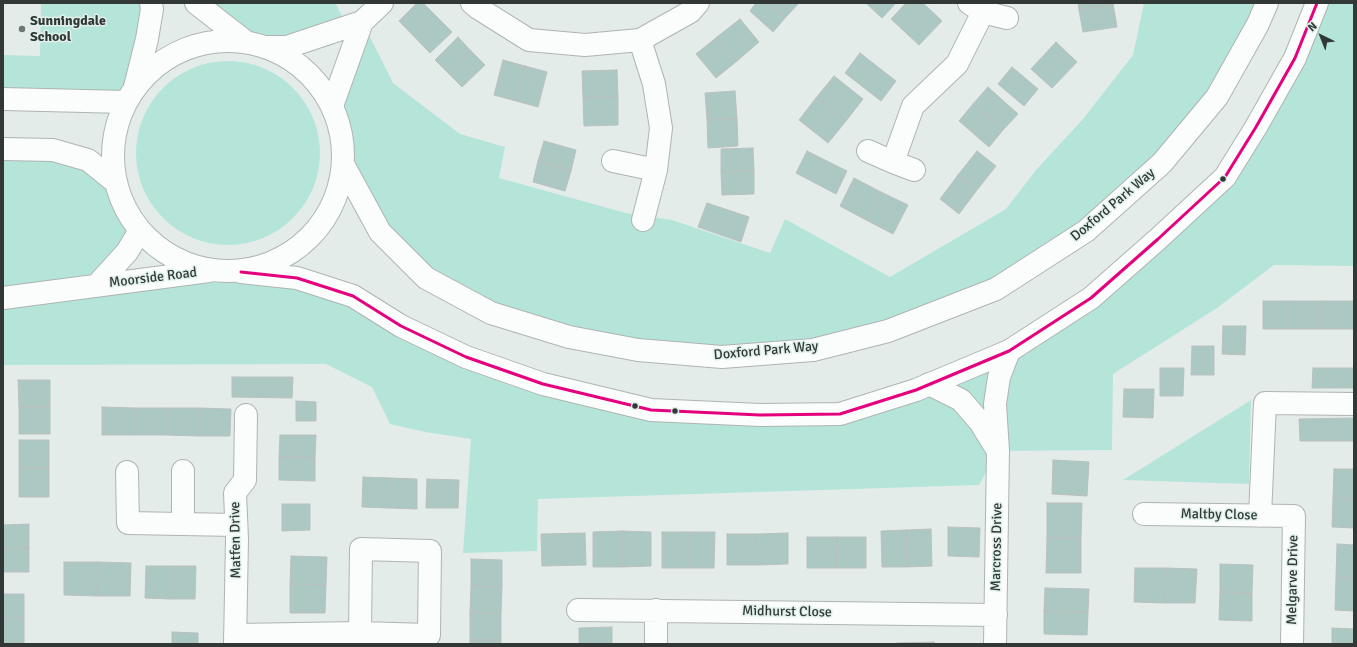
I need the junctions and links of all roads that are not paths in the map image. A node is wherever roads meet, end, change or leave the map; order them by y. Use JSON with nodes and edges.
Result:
{"nodes":[{"id":1,"x":150,"y":3,"type":"edge"},
{"id":2,"x":196,"y":3,"type":"edge"},
{"id":3,"x":382,"y":3,"type":"edge"},
{"id":4,"x":472,"y":3,"type":"edge"},
{"id":5,"x":698,"y":3,"type":"edge"},
{"id":6,"x":1267,"y":3,"type":"edge"},
{"id":7,"x":1317,"y":3,"type":"edge"},
{"id":8,"x":976,"y":7,"type":"edge"},
{"id":9,"x":1007,"y":18,"type":"dead end"},
{"id":10,"x":362,"y":22,"type":"junction"},
{"id":11,"x":640,"y":40,"type":"junction"},
{"id":12,"x":246,"y":42,"type":"junction"},
{"id":13,"x":268,"y":47,"type":"junction"},
{"id":14,"x":130,"y":94,"type":"junction"},
{"id":15,"x":3,"y":99,"type":"edge"},
{"id":16,"x":332,"y":106,"type":"junction"},
{"id":17,"x":3,"y":149,"type":"edge"},
{"id":18,"x":868,"y":151,"type":"dead end"},
{"id":19,"x":613,"y":161,"type":"dead end"},
{"id":20,"x":893,"y":162,"type":"junction"},
{"id":21,"x":343,"y":164,"type":"junction"},
{"id":22,"x":656,"y":170,"type":"junction"},
{"id":23,"x":914,"y":170,"type":"dead end"},
{"id":24,"x":114,"y":181,"type":"junction"},
{"id":25,"x":643,"y":220,"type":"dead end"},
{"id":26,"x":139,"y":232,"type":"junction"},
{"id":27,"x":209,"y":271,"type":"junction"},
{"id":28,"x":241,"y":272,"type":"junction"},
{"id":29,"x":97,"y":285,"type":"junction"},
{"id":30,"x":3,"y":298,"type":"edge"},
{"id":31,"x":1009,"y":351,"type":"junction"},
{"id":32,"x":929,"y":384,"type":"junction"},
{"id":33,"x":1354,"y":404,"type":"edge"},
{"id":34,"x":246,"y":415,"type":"dead end"},
{"id":35,"x":998,"y":451,"type":"junction"},
{"id":36,"x":184,"y":470,"type":"dead end"},
{"id":37,"x":127,"y":472,"type":"dead end"},
{"id":38,"x":1144,"y":514,"type":"dead end"},
{"id":39,"x":1260,"y":516,"type":"junction"},
{"id":40,"x":1294,"y":516,"type":"joint"},
{"id":41,"x":183,"y":524,"type":"junction"},
{"id":42,"x":236,"y":525,"type":"junction"},
{"id":43,"x":578,"y":610,"type":"dead end"},
{"id":44,"x":656,"y":610,"type":"junction"},
{"id":45,"x":996,"y":615,"type":"junction"},
{"id":46,"x":360,"y":633,"type":"junction"},
{"id":47,"x":235,"y":639,"type":"edge"},
{"id":48,"x":656,"y":644,"type":"edge"},
{"id":49,"x":995,"y":644,"type":"edge"},
{"id":50,"x":1292,"y":644,"type":"edge"}],
"edges":[{"from":1,"to":14,"type":"street"},
{"from":2,"to":12,"type":"street"},
{"from":3,"to":10,"type":"street"},
{"from":4,"to":11,"type":"street"},
{"from":5,"to":11,"type":"street"},
{"from":6,"to":21,"type":"street","name":"Doxford Park Way"},
{"from":7,"to":31,"type":"street","name":"Doxford Park Way"},
{"from":8,"to":9,"type":"street"},
{"from":8,"to":20,"type":"street"},
{"from":10,"to":13,"type":"street"},
{"from":10,"to":16,"type":"street"},
{"from":11,"to":22,"type":"street"},
{"from":12,"to":13,"type":"street","name":"Doxford Park Way"},
{"from":12,"to":14,"type":"street","name":"Doxford Park Way"},
{"from":13,"to":16,"type":"street","name":"Doxford Park Way"},
{"from":14,"to":15,"type":"street"},
{"from":14,"to":24,"type":"street","name":"Doxford Park Way"},
{"from":16,"to":21,"type":"street","name":"Doxford Park Way"},
{"from":17,"to":24,"type":"street"},
{"from":18,"to":20,"type":"street"},
{"from":19,"to":22,"type":"street"},
{"from":20,"to":23,"type":"street"},
{"from":21,"to":28,"type":"street","name":"Doxford Park Way"},
{"from":22,"to":25,"type":"street"},
{"from":24,"to":26,"type":"street","name":"Doxford Park Way"},
{"from":26,"to":27,"type":"street","name":"Doxford Park Way"},
{"from":26,"to":29,"type":"street","name":"Moorside Road"},
{"from":27,"to":28,"type":"street","name":"Doxford Park Way"},
{"from":27,"to":29,"type":"street","name":"Moorside Road"},
{"from":28,"to":32,"type":"street","name":"Doxford Park Way"},
{"from":29,"to":30,"type":"street","name":"Moorside Road"},
{"from":31,"to":32,"type":"street","name":"Doxford Park Way"},
{"from":31,"to":35,"type":"street","name":"Marcross Drive"},
{"from":32,"to":35,"type":"street"},
{"from":33,"to":39,"type":"street"},
{"from":34,"to":42,"type":"street","name":"Matfen Drive"},
{"from":35,"to":45,"type":"street","name":"Marcross Drive"},
{"from":36,"to":41,"type":"street"},
{"from":37,"to":41,"type":"street"},
{"from":38,"to":39,"type":"street","name":"Maltby Close"},
{"from":39,"to":40,"type":"street","name":"Maltby Close"},
{"from":40,"to":50,"type":"street","name":"Melgarve Drive"},
{"from":41,"to":42,"type":"street"},
{"from":42,"to":47,"type":"street","name":"Matfen Drive"},
{"from":43,"to":44,"type":"street","name":"Midhurst Close"},
{"from":44,"to":45,"type":"street","name":"Midhurst Close"},
{"from":44,"to":48,"type":"street"},
{"from":45,"to":49,"type":"street","name":"Marcross Drive"},
{"from":46,"to":46,"type":"street"},
{"from":46,"to":47,"type":"street"}]}
